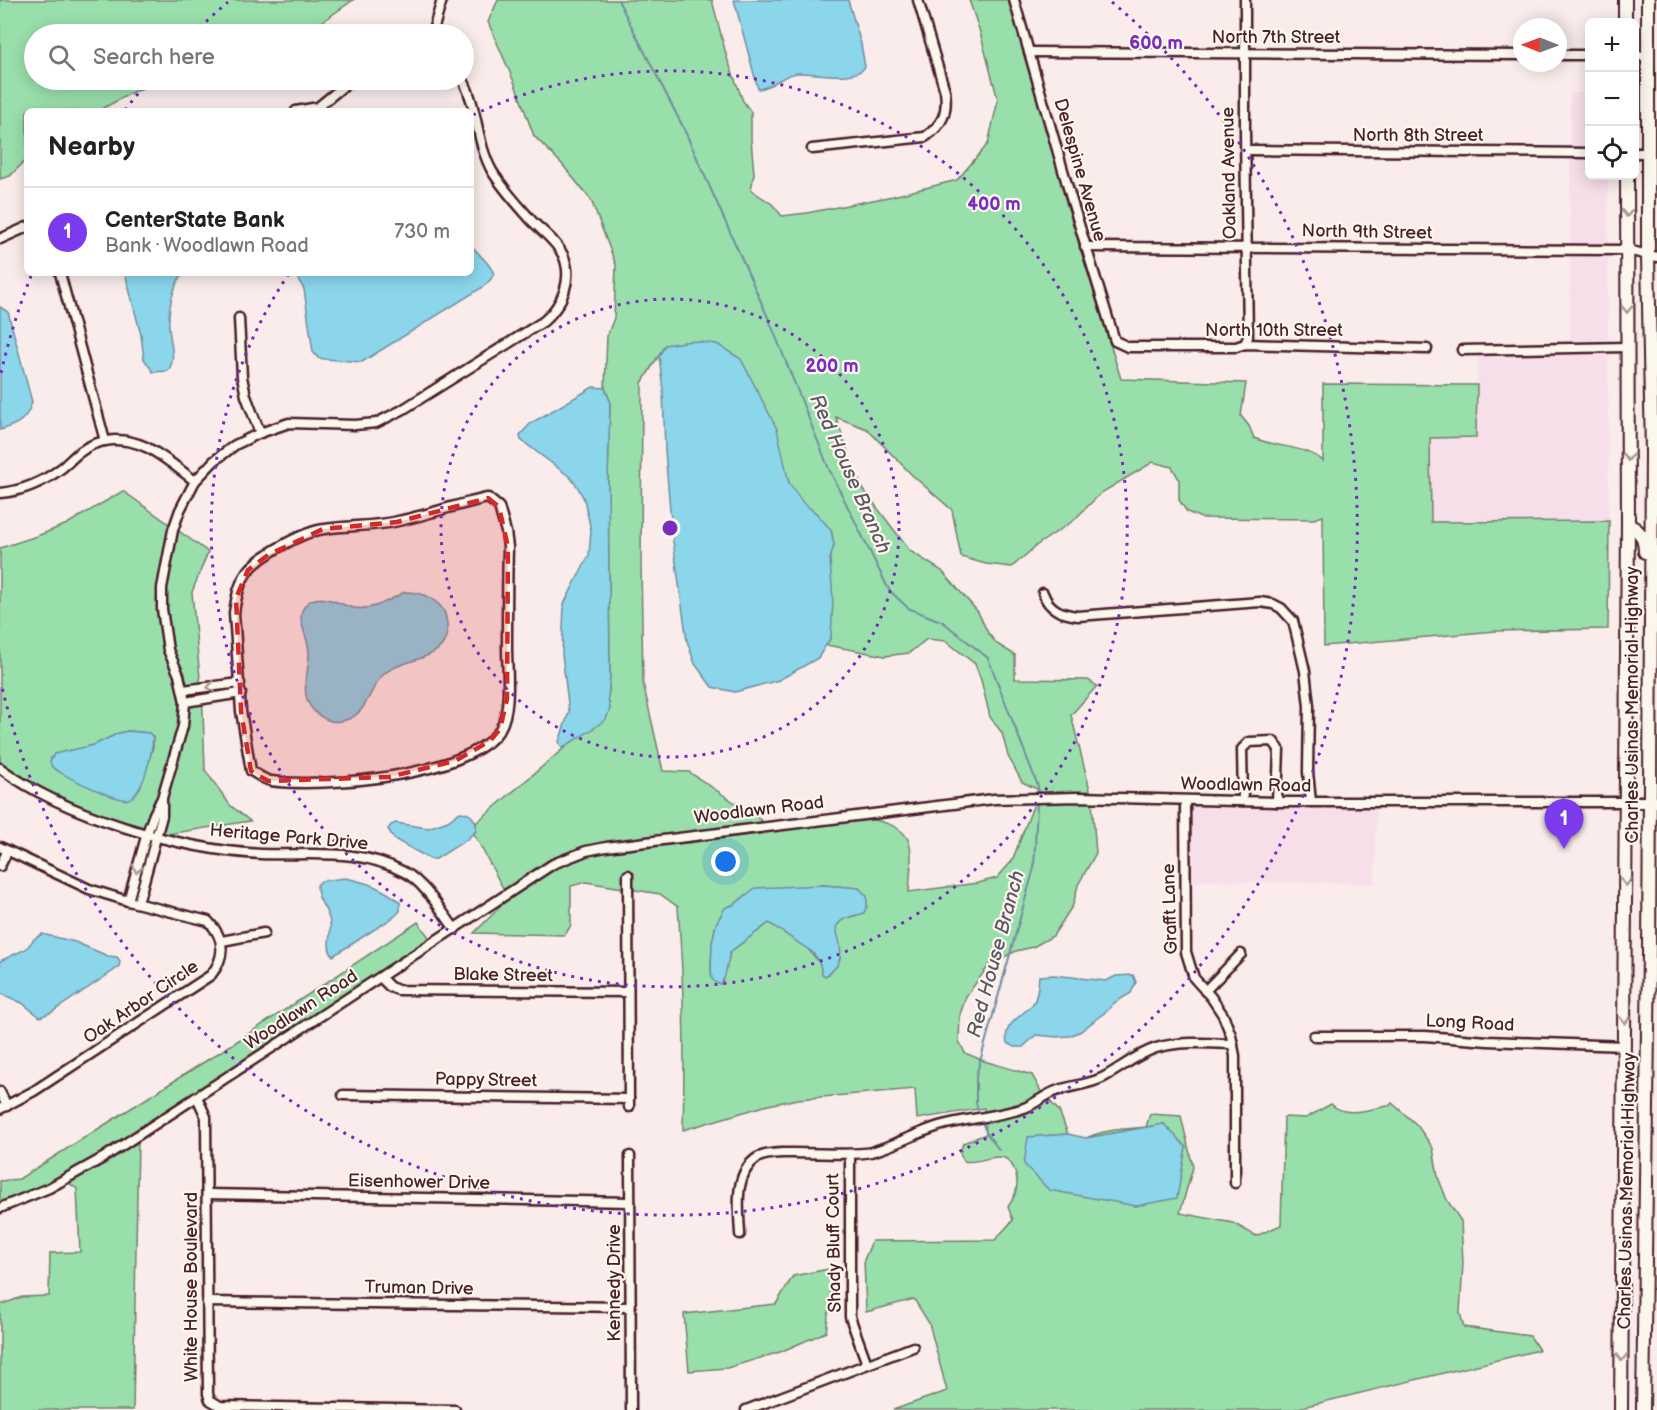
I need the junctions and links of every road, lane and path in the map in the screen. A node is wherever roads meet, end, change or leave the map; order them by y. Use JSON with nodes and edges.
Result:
{"nodes":[{"id":1,"x":442,"y":0,"type":"edge"},
{"id":2,"x":918,"y":0,"type":"edge"},
{"id":3,"x":1014,"y":0,"type":"edge"},
{"id":4,"x":1245,"y":0,"type":"edge"},
{"id":5,"x":1625,"y":0,"type":"edge"},
{"id":6,"x":1648,"y":0,"type":"edge"},
{"id":7,"x":1625,"y":18,"type":"edge"},
{"id":8,"x":435,"y":24,"type":"edge"},
{"id":9,"x":1029,"y":52,"type":"junction"},
{"id":10,"x":1245,"y":53,"type":"junction"},
{"id":11,"x":1513,"y":55,"type":"edge"},
{"id":12,"x":1567,"y":55,"type":"edge"},
{"id":13,"x":1585,"y":55,"type":"edge"},
{"id":14,"x":1639,"y":56,"type":"edge"},
{"id":15,"x":1649,"y":56,"type":"junction"},
{"id":16,"x":340,"y":90,"type":"edge"},
{"id":17,"x":469,"y":90,"type":"edge"},
{"id":18,"x":320,"y":108,"type":"edge"},
{"id":19,"x":473,"y":108,"type":"edge"},
{"id":20,"x":474,"y":111,"type":"edge"},
{"id":21,"x":812,"y":149,"type":"dead end"},
{"id":22,"x":1246,"y":150,"type":"junction"},
{"id":23,"x":1585,"y":153,"type":"edge"},
{"id":24,"x":1639,"y":153,"type":"edge"},
{"id":25,"x":1649,"y":153,"type":"junction"},
{"id":26,"x":1627,"y":180,"type":"edge"},
{"id":27,"x":24,"y":228,"type":"edge"},
{"id":28,"x":0,"y":239,"type":"edge"},
{"id":29,"x":1086,"y":247,"type":"junction"},
{"id":30,"x":1246,"y":247,"type":"junction"},
{"id":31,"x":1627,"y":250,"type":"junction"},
{"id":32,"x":1653,"y":256,"type":"edge"},
{"id":33,"x":61,"y":276,"type":"edge"},
{"id":34,"x":239,"y":318,"type":"dead end"},
{"id":35,"x":1245,"y":344,"type":"junction"},
{"id":36,"x":1121,"y":345,"type":"joint"},
{"id":37,"x":1628,"y":347,"type":"junction"},
{"id":38,"x":1427,"y":349,"type":"dead end"},
{"id":39,"x":1462,"y":350,"type":"dead end"},
{"id":40,"x":260,"y":433,"type":"junction"},
{"id":41,"x":105,"y":441,"type":"junction"},
{"id":42,"x":195,"y":481,"type":"junction"},
{"id":43,"x":0,"y":493,"type":"edge"},
{"id":44,"x":1628,"y":525,"type":"junction"},
{"id":45,"x":1043,"y":593,"type":"dead end"},
{"id":46,"x":240,"y":683,"type":"junction"},
{"id":47,"x":183,"y":690,"type":"junction"},
{"id":48,"x":241,"y":693,"type":"junction"},
{"id":49,"x":1650,"y":700,"type":"junction"},
{"id":50,"x":184,"y":702,"type":"junction"},
{"id":51,"x":0,"y":768,"type":"edge"},
{"id":52,"x":1185,"y":801,"type":"junction"},
{"id":53,"x":1243,"y":801,"type":"junction"},
{"id":54,"x":1277,"y":802,"type":"junction"},
{"id":55,"x":1311,"y":802,"type":"junction"},
{"id":56,"x":1625,"y":802,"type":"junction"},
{"id":57,"x":1653,"y":802,"type":"edge"},
{"id":58,"x":152,"y":834,"type":"junction"},
{"id":59,"x":3,"y":850,"type":"edge"},
{"id":60,"x":0,"y":866,"type":"edge"},
{"id":61,"x":628,"y":875,"type":"dead end"},
{"id":62,"x":128,"y":901,"type":"junction"},
{"id":63,"x":138,"y":903,"type":"junction"},
{"id":64,"x":455,"y":929,"type":"junction"},
{"id":65,"x":264,"y":933,"type":"dead end"},
{"id":66,"x":222,"y":941,"type":"junction"},
{"id":67,"x":1241,"y":954,"type":"dead end"},
{"id":68,"x":381,"y":978,"type":"junction"},
{"id":69,"x":1205,"y":991,"type":"junction"},
{"id":70,"x":628,"y":992,"type":"junction"},
{"id":71,"x":1314,"y":1036,"type":"dead end"},
{"id":72,"x":1233,"y":1044,"type":"junction"},
{"id":73,"x":1625,"y":1046,"type":"junction"},
{"id":74,"x":0,"y":1092,"type":"edge"},
{"id":75,"x":343,"y":1095,"type":"dead end"},
{"id":76,"x":197,"y":1097,"type":"junction"},
{"id":77,"x":4,"y":1108,"type":"edge"},
{"id":78,"x":850,"y":1154,"type":"junction"},
{"id":79,"x":630,"y":1156,"type":"dead end"},
{"id":80,"x":1235,"y":1183,"type":"dead end"},
{"id":81,"x":207,"y":1194,"type":"junction"},
{"id":82,"x":630,"y":1202,"type":"junction"},
{"id":83,"x":0,"y":1208,"type":"edge"},
{"id":84,"x":740,"y":1234,"type":"dead end"},
{"id":85,"x":207,"y":1302,"type":"junction"},
{"id":86,"x":630,"y":1307,"type":"junction"},
{"id":87,"x":914,"y":1347,"type":"dead end"},
{"id":88,"x":867,"y":1364,"type":"junction"},
{"id":89,"x":454,"y":1410,"type":"edge"},
{"id":90,"x":631,"y":1410,"type":"edge"},
{"id":91,"x":746,"y":1410,"type":"edge"},
{"id":92,"x":1621,"y":1410,"type":"edge"},
{"id":93,"x":1643,"y":1410,"type":"edge"}],
"edges":[{"from":1,"to":8,"type":"street"},
{"from":2,"to":21,"type":"street"},
{"from":3,"to":9,"type":"street","name":"Delespine Avenue"},
{"from":4,"to":10,"type":"street","name":"Oakland Avenue"},
{"from":5,"to":7,"type":"highway"},
{"from":6,"to":15,"type":"highway","name":"Charles Usinas Memorial Highway"},
{"from":9,"to":10,"type":"street","name":"North 7th Street"},
{"from":9,"to":29,"type":"street","name":"Delespine Avenue"},
{"from":10,"to":11,"type":"street","name":"North 7th Street"},
{"from":10,"to":22,"type":"street","name":"Oakland Avenue"},
{"from":12,"to":13,"type":"street"},
{"from":14,"to":15,"type":"street"},
{"from":15,"to":25,"type":"highway","name":"Charles Usinas Memorial Highway"},
{"from":16,"to":18,"type":"street"},
{"from":17,"to":19,"type":"street"},
{"from":20,"to":40,"type":"street"},
{"from":22,"to":23,"type":"street","name":"North 8th Street"},
{"from":22,"to":30,"type":"street","name":"Oakland Avenue"},
{"from":24,"to":25,"type":"street"},
{"from":25,"to":32,"type":"highway","name":"Charles Usinas Memorial Highway"},
{"from":26,"to":31,"type":"highway","name":"Charles Usinas Memorial Highway","one_way":true},
{"from":27,"to":28,"type":"street"},
{"from":29,"to":30,"type":"street","name":"North 9th Street"},
{"from":29,"to":36,"type":"street","name":"Delespine Avenue"},
{"from":30,"to":31,"type":"street","name":"North 9th Street"},
{"from":30,"to":35,"type":"street","name":"Oakland Avenue"},
{"from":31,"to":32,"type":"street","name":"North 9th Street"},
{"from":31,"to":37,"type":"highway","name":"Charles Usinas Memorial Highway","one_way":true},
{"from":32,"to":49,"type":"highway","name":"Charles Usinas Memorial Highway"},
{"from":33,"to":41,"type":"street"},
{"from":34,"to":40,"type":"street"},
{"from":35,"to":36,"type":"street","name":"North 10th Street"},
{"from":35,"to":38,"type":"street","name":"North 10th Street"},
{"from":37,"to":39,"type":"street"},
{"from":37,"to":44,"type":"highway","name":"Charles Usinas Memorial Highway","one_way":true},
{"from":40,"to":42,"type":"street"},
{"from":41,"to":42,"type":"street"},
{"from":41,"to":43,"type":"street"},
{"from":42,"to":47,"type":"street"},
{"from":44,"to":49,"type":"highway"},
{"from":44,"to":56,"type":"highway","name":"Charles Usinas Memorial Highway"},
{"from":45,"to":55,"type":"street"},
{"from":46,"to":47,"type":"street","one_way":true},
{"from":46,"to":48,"type":"street"},
{"from":46,"to":48,"type":"street"},
{"from":47,"to":50,"type":"street"},
{"from":48,"to":50,"type":"street"},
{"from":49,"to":57,"type":"highway","name":"Charles Usinas Memorial Highway"},
{"from":50,"to":58,"type":"street"},
{"from":51,"to":58,"type":"street","name":"Heritage Park Drive"},
{"from":52,"to":53,"type":"street","name":"Woodlawn Road"},
{"from":52,"to":64,"type":"street","name":"Woodlawn Road"},
{"from":52,"to":69,"type":"street","name":"Grafft Lane"},
{"from":53,"to":54,"type":"street","name":"Woodlawn Road"},
{"from":53,"to":54,"type":"street"},
{"from":54,"to":55,"type":"street","name":"Woodlawn Road"},
{"from":55,"to":56,"type":"street","name":"Woodlawn Road"},
{"from":56,"to":57,"type":"main road"},
{"from":56,"to":73,"type":"highway","name":"Charles Usinas Memorial Highway","one_way":true},
{"from":57,"to":93,"type":"highway","name":"Charles Usinas Memorial Highway"},
{"from":58,"to":62,"type":"street","one_way":true},
{"from":58,"to":63,"type":"street"},
{"from":58,"to":64,"type":"street","name":"Heritage Park Drive"},
{"from":59,"to":60,"type":"street"},
{"from":59,"to":62,"type":"street"},
{"from":61,"to":70,"type":"street"},
{"from":62,"to":63,"type":"street"},
{"from":63,"to":66,"type":"street"},
{"from":64,"to":68,"type":"street","name":"Woodlawn Road"},
{"from":65,"to":66,"type":"street"},
{"from":66,"to":77,"type":"street","name":"Oak Arbor Circle"},
{"from":67,"to":69,"type":"street"},
{"from":68,"to":70,"type":"street","name":"Blake Street"},
{"from":68,"to":76,"type":"street","name":"Woodlawn Road"},
{"from":69,"to":72,"type":"street","name":"Grafft Lane"},
{"from":70,"to":75,"type":"street","name":"Pappy Street"},
{"from":71,"to":73,"type":"street","name":"Long Road"},
{"from":72,"to":78,"type":"street"},
{"from":72,"to":80,"type":"street","name":"Grafft Lane"},
{"from":73,"to":92,"type":"highway","name":"Charles Usinas Memorial Highway","one_way":true},
{"from":74,"to":77,"type":"street"},
{"from":76,"to":81,"type":"street","name":"White House Boulevard"},
{"from":76,"to":83,"type":"street","name":"Woodlawn Road"},
{"from":78,"to":84,"type":"street"},
{"from":78,"to":88,"type":"street","name":"Shady Bluff Court"},
{"from":79,"to":82,"type":"street","name":"Kennedy Drive"},
{"from":81,"to":82,"type":"street","name":"Eisenhower Drive"},
{"from":81,"to":85,"type":"street","name":"White House Boulevard"},
{"from":82,"to":86,"type":"street","name":"Kennedy Drive"},
{"from":85,"to":86,"type":"street","name":"Truman Drive"},
{"from":85,"to":89,"type":"street","name":"White House Boulevard"},
{"from":86,"to":90,"type":"street","name":"Kennedy Drive"},
{"from":87,"to":88,"type":"street"},
{"from":88,"to":91,"type":"street"}]}
